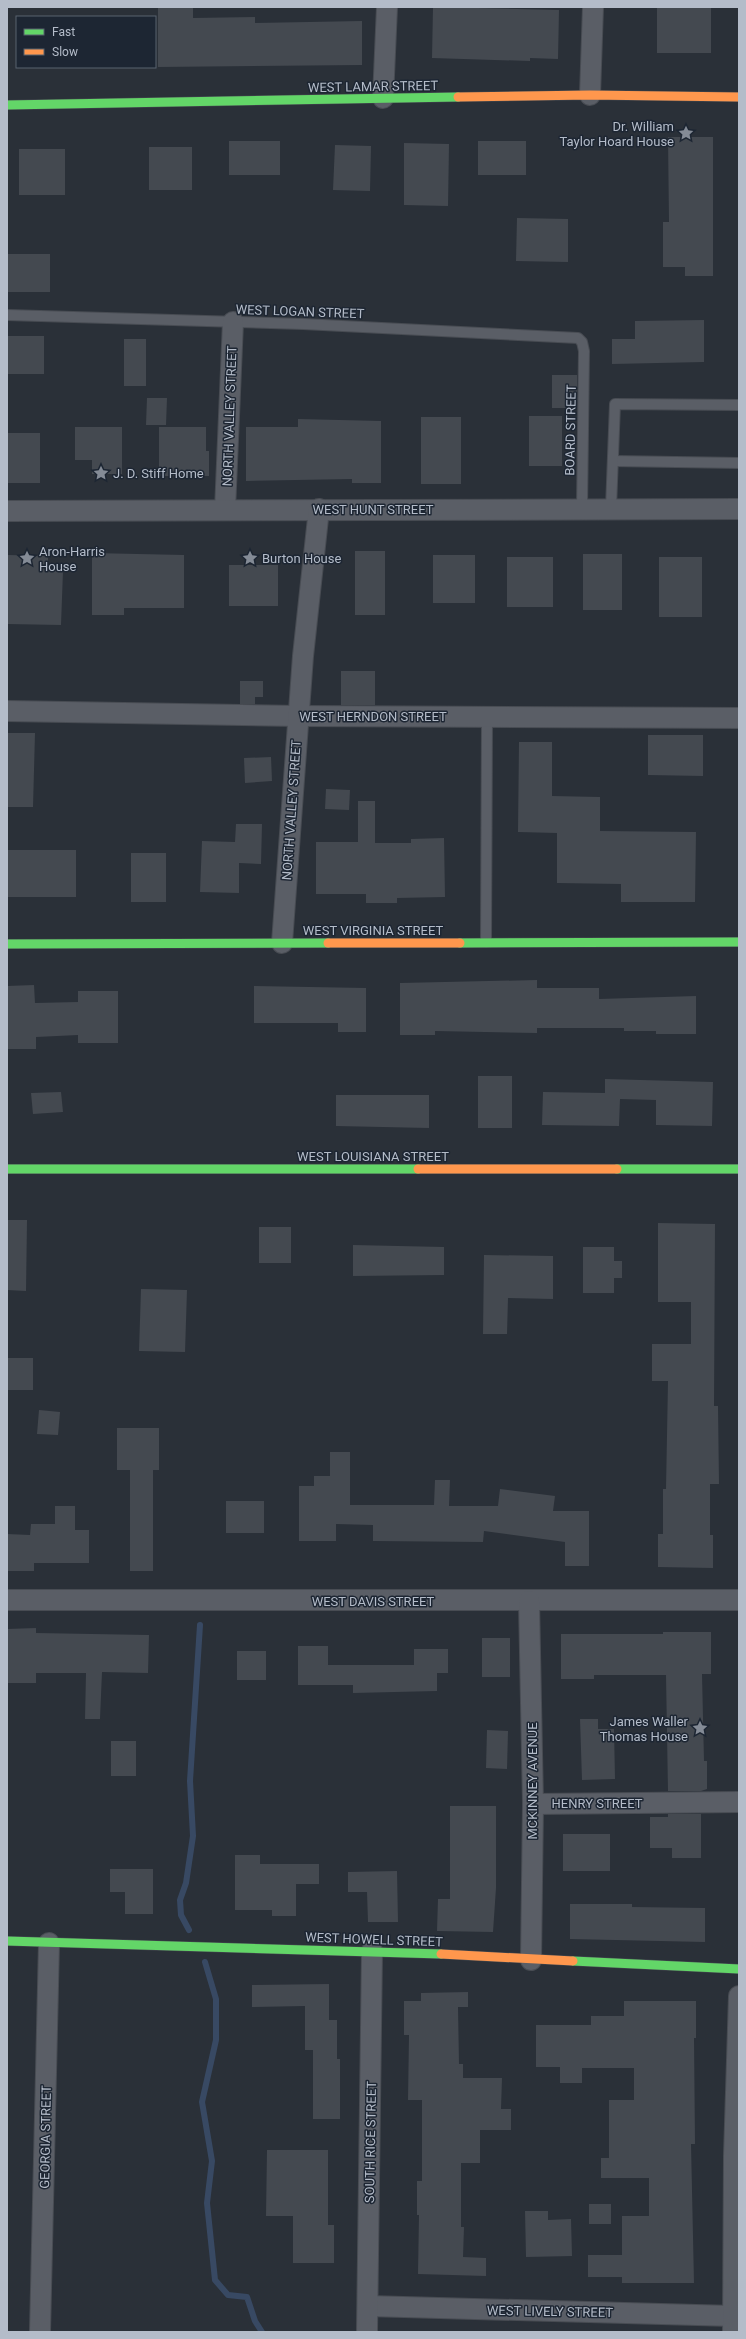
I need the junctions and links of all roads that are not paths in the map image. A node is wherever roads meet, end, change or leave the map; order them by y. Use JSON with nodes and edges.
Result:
{"nodes":[{"id":1,"x":387,"y":7,"type":"edge"},
{"id":2,"x":593,"y":7,"type":"edge"},
{"id":3,"x":590,"y":95,"type":"junction"},
{"id":4,"x":739,"y":97,"type":"edge"},
{"id":5,"x":383,"y":98,"type":"junction"},
{"id":6,"x":7,"y":105,"type":"edge"},
{"id":7,"x":7,"y":315,"type":"edge"},
{"id":8,"x":233,"y":322,"type":"junction"},
{"id":9,"x":584,"y":351,"type":"joint"},
{"id":10,"x":739,"y":405,"type":"edge"},
{"id":11,"x":613,"y":461,"type":"junction"},
{"id":12,"x":739,"y":463,"type":"edge"},
{"id":13,"x":612,"y":508,"type":"junction"},
{"id":14,"x":582,"y":509,"type":"junction"},
{"id":15,"x":225,"y":510,"type":"junction"},
{"id":16,"x":319,"y":510,"type":"junction"},
{"id":17,"x":739,"y":510,"type":"edge"},
{"id":18,"x":7,"y":511,"type":"edge"},
{"id":19,"x":7,"y":711,"type":"edge"},
{"id":20,"x":298,"y":716,"type":"junction"},
{"id":21,"x":487,"y":716,"type":"junction"},
{"id":22,"x":739,"y":718,"type":"edge"},
{"id":23,"x":486,"y":942,"type":"junction"},
{"id":24,"x":739,"y":942,"type":"edge"},
{"id":25,"x":282,"y":943,"type":"junction"},
{"id":26,"x":7,"y":944,"type":"edge"},
{"id":27,"x":7,"y":1169,"type":"edge"},
{"id":28,"x":739,"y":1169,"type":"edge"},
{"id":29,"x":7,"y":1600,"type":"edge"},
{"id":30,"x":739,"y":1600,"type":"edge"},
{"id":31,"x":529,"y":1601,"type":"junction"},
{"id":32,"x":739,"y":1802,"type":"edge"},
{"id":33,"x":534,"y":1804,"type":"junction"},
{"id":34,"x":7,"y":1941,"type":"edge"},
{"id":35,"x":49,"y":1942,"type":"junction"},
{"id":36,"x":372,"y":1951,"type":"junction"},
{"id":37,"x":531,"y":1960,"type":"junction"},
{"id":38,"x":739,"y":1969,"type":"edge"},
{"id":39,"x":739,"y":1996,"type":"edge"},
{"id":40,"x":368,"y":2306,"type":"junction"},
{"id":41,"x":733,"y":2324,"type":"edge"},
{"id":42,"x":40,"y":2332,"type":"edge"},
{"id":43,"x":367,"y":2332,"type":"edge"}],
"edges":[{"from":1,"to":5,"type":"street"},
{"from":2,"to":3,"type":"street"},
{"from":3,"to":4,"type":"street","name":"WEST LAMAR STREET"},
{"from":3,"to":5,"type":"street","name":"WEST LAMAR STREET"},
{"from":5,"to":6,"type":"street","name":"WEST LAMAR STREET"},
{"from":7,"to":8,"type":"lane","name":"WEST LOGAN STREET"},
{"from":8,"to":9,"type":"lane","name":"WEST LOGAN STREET"},
{"from":8,"to":15,"type":"street","name":"NORTH VALLEY STREET"},
{"from":9,"to":14,"type":"lane","name":"BOARD STREET"},
{"from":10,"to":11,"type":"lane"},
{"from":11,"to":12,"type":"lane"},
{"from":11,"to":13,"type":"lane"},
{"from":13,"to":14,"type":"street","name":"WEST HUNT STREET"},
{"from":13,"to":17,"type":"street","name":"WEST HUNT STREET"},
{"from":14,"to":16,"type":"street","name":"WEST HUNT STREET"},
{"from":15,"to":16,"type":"street","name":"WEST HUNT STREET"},
{"from":15,"to":18,"type":"street","name":"WEST HUNT STREET"},
{"from":16,"to":20,"type":"street","name":"NORTH VALLEY STREET"},
{"from":19,"to":20,"type":"street","name":"WEST HERNDON STREET"},
{"from":20,"to":21,"type":"street","name":"WEST HERNDON STREET"},
{"from":20,"to":25,"type":"street","name":"NORTH VALLEY STREET"},
{"from":21,"to":22,"type":"street","name":"WEST HERNDON STREET"},
{"from":21,"to":23,"type":"lane"},
{"from":23,"to":24,"type":"street","name":"WEST VIRGINIA STREET"},
{"from":23,"to":25,"type":"street","name":"WEST VIRGINIA STREET"},
{"from":25,"to":26,"type":"street","name":"WEST VIRGINIA STREET"},
{"from":27,"to":28,"type":"street","name":"WEST LOUISIANA STREET"},
{"from":29,"to":31,"type":"street","name":"WEST DAVIS STREET"},
{"from":30,"to":31,"type":"street","name":"WEST DAVIS STREET"},
{"from":31,"to":33,"type":"street","name":"MCKINNEY AVENUE"},
{"from":32,"to":33,"type":"street","name":"HENRY STREET"},
{"from":33,"to":37,"type":"street","name":"MCKINNEY AVENUE"},
{"from":34,"to":35,"type":"street","name":"WEST HOWELL STREET"},
{"from":35,"to":36,"type":"street","name":"WEST HOWELL STREET"},
{"from":35,"to":42,"type":"street","name":"GEORGIA STREET"},
{"from":36,"to":37,"type":"street","name":"WEST HOWELL STREET"},
{"from":36,"to":40,"type":"street","name":"SOUTH RICE STREET"},
{"from":37,"to":38,"type":"street","name":"WEST HOWELL STREET"},
{"from":39,"to":41,"type":"street"},
{"from":40,"to":41,"type":"street","name":"WEST LIVELY STREET"},
{"from":40,"to":43,"type":"street","name":"SOUTH RICE STREET"}]}
